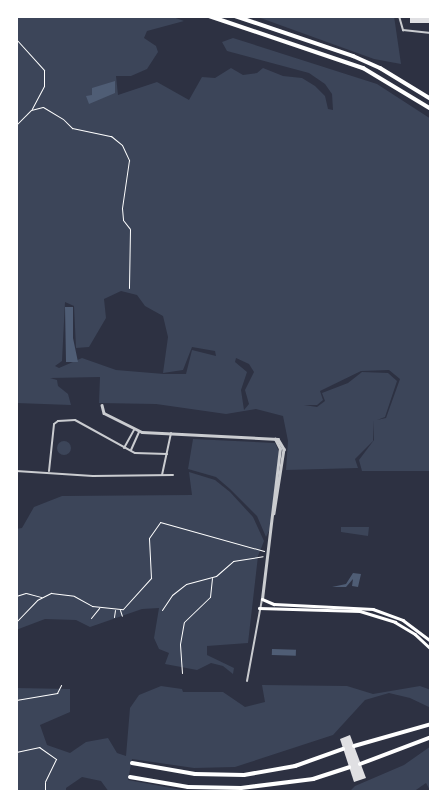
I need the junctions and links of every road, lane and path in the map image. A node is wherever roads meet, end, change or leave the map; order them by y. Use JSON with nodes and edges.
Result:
{"nodes":[{"id":1,"x":209,"y":16,"type":"edge"},
{"id":2,"x":235,"y":16,"type":"edge"},
{"id":3,"x":399,"y":16,"type":"edge"},
{"id":4,"x":431,"y":33,"type":"edge"},
{"id":5,"x":16,"y":38,"type":"edge"},
{"id":6,"x":431,"y":99,"type":"edge"},
{"id":7,"x":431,"y":109,"type":"edge"},
{"id":8,"x":31,"y":110,"type":"junction"},
{"id":9,"x":16,"y":125,"type":"edge"},
{"id":10,"x":129,"y":288,"type":"dead end"},
{"id":11,"x":102,"y":405,"type":"dead end"},
{"id":12,"x":16,"y":423,"type":"edge"},
{"id":13,"x":134,"y":430,"type":"junction"},
{"id":14,"x":139,"y":432,"type":"junction"},
{"id":15,"x":16,"y":433,"type":"edge"},
{"id":16,"x":171,"y":433,"type":"junction"},
{"id":17,"x":124,"y":448,"type":"junction"},
{"id":18,"x":130,"y":450,"type":"junction"},
{"id":19,"x":167,"y":454,"type":"junction"},
{"id":20,"x":16,"y":471,"type":"edge"},
{"id":21,"x":49,"y":471,"type":"junction"},
{"id":22,"x":162,"y":475,"type":"junction"},
{"id":23,"x":173,"y":475,"type":"dead end"},
{"id":24,"x":269,"y":555,"type":"junction"},
{"id":25,"x":263,"y":556,"type":"dead end"},
{"id":26,"x":212,"y":578,"type":"junction"},
{"id":27,"x":16,"y":596,"type":"edge"},
{"id":28,"x":41,"y":597,"type":"junction"},
{"id":29,"x":262,"y":599,"type":"junction"},
{"id":30,"x":99,"y":607,"type":"junction"},
{"id":31,"x":259,"y":608,"type":"junction"},
{"id":32,"x":120,"y":609,"type":"junction"},
{"id":33,"x":116,"y":610,"type":"junction"},
{"id":34,"x":162,"y":610,"type":"dead end"},
{"id":35,"x":122,"y":616,"type":"dead end"},
{"id":36,"x":114,"y":617,"type":"dead end"},
{"id":37,"x":91,"y":618,"type":"dead end"},
{"id":38,"x":16,"y":622,"type":"edge"},
{"id":39,"x":431,"y":641,"type":"edge"},
{"id":40,"x":431,"y":649,"type":"edge"},
{"id":41,"x":182,"y":673,"type":"dead end"},
{"id":42,"x":247,"y":681,"type":"dead end"},
{"id":43,"x":61,"y":685,"type":"dead end"},
{"id":44,"x":16,"y":700,"type":"edge"},
{"id":45,"x":431,"y":724,"type":"edge"},
{"id":46,"x":431,"y":737,"type":"edge"},
{"id":47,"x":354,"y":746,"type":"dead end"},
{"id":48,"x":343,"y":749,"type":"dead end"},
{"id":49,"x":16,"y":752,"type":"edge"},
{"id":50,"x":132,"y":763,"type":"dead end"},
{"id":51,"x":360,"y":764,"type":"dead end"},
{"id":52,"x":350,"y":767,"type":"dead end"},
{"id":53,"x":130,"y":777,"type":"dead end"},
{"id":54,"x":45,"y":792,"type":"edge"}],
"edges":[{"from":1,"to":7,"type":"highway"},
{"from":2,"to":6,"type":"highway"},
{"from":3,"to":4,"type":"street"},
{"from":5,"to":8,"type":"path"},
{"from":8,"to":9,"type":"path"},
{"from":8,"to":10,"type":"path"},
{"from":11,"to":13,"type":"street"},
{"from":12,"to":15,"type":"street"},
{"from":13,"to":14,"type":"street"},
{"from":13,"to":17,"type":"street"},
{"from":14,"to":16,"type":"street"},
{"from":14,"to":18,"type":"street"},
{"from":16,"to":19,"type":"street"},
{"from":16,"to":24,"type":"street"},
{"from":17,"to":18,"type":"street"},
{"from":17,"to":21,"type":"street"},
{"from":18,"to":19,"type":"street"},
{"from":19,"to":22,"type":"street"},
{"from":20,"to":21,"type":"street"},
{"from":21,"to":22,"type":"street"},
{"from":22,"to":23,"type":"street"},
{"from":24,"to":29,"type":"street"},
{"from":24,"to":32,"type":"path"},
{"from":25,"to":26,"type":"path"},
{"from":26,"to":34,"type":"path"},
{"from":26,"to":41,"type":"path"},
{"from":27,"to":28,"type":"path"},
{"from":28,"to":30,"type":"path"},
{"from":28,"to":38,"type":"path"},
{"from":29,"to":31,"type":"street"},
{"from":29,"to":39,"type":"main road"},
{"from":30,"to":33,"type":"path"},
{"from":30,"to":37,"type":"path"},
{"from":31,"to":40,"type":"main road"},
{"from":31,"to":42,"type":"street"},
{"from":32,"to":33,"type":"path"},
{"from":32,"to":35,"type":"path"},
{"from":33,"to":36,"type":"path"},
{"from":43,"to":44,"type":"path"},
{"from":45,"to":47,"type":"highway"},
{"from":46,"to":51,"type":"highway"},
{"from":48,"to":50,"type":"highway"},
{"from":49,"to":54,"type":"path"},
{"from":52,"to":53,"type":"highway"}]}
